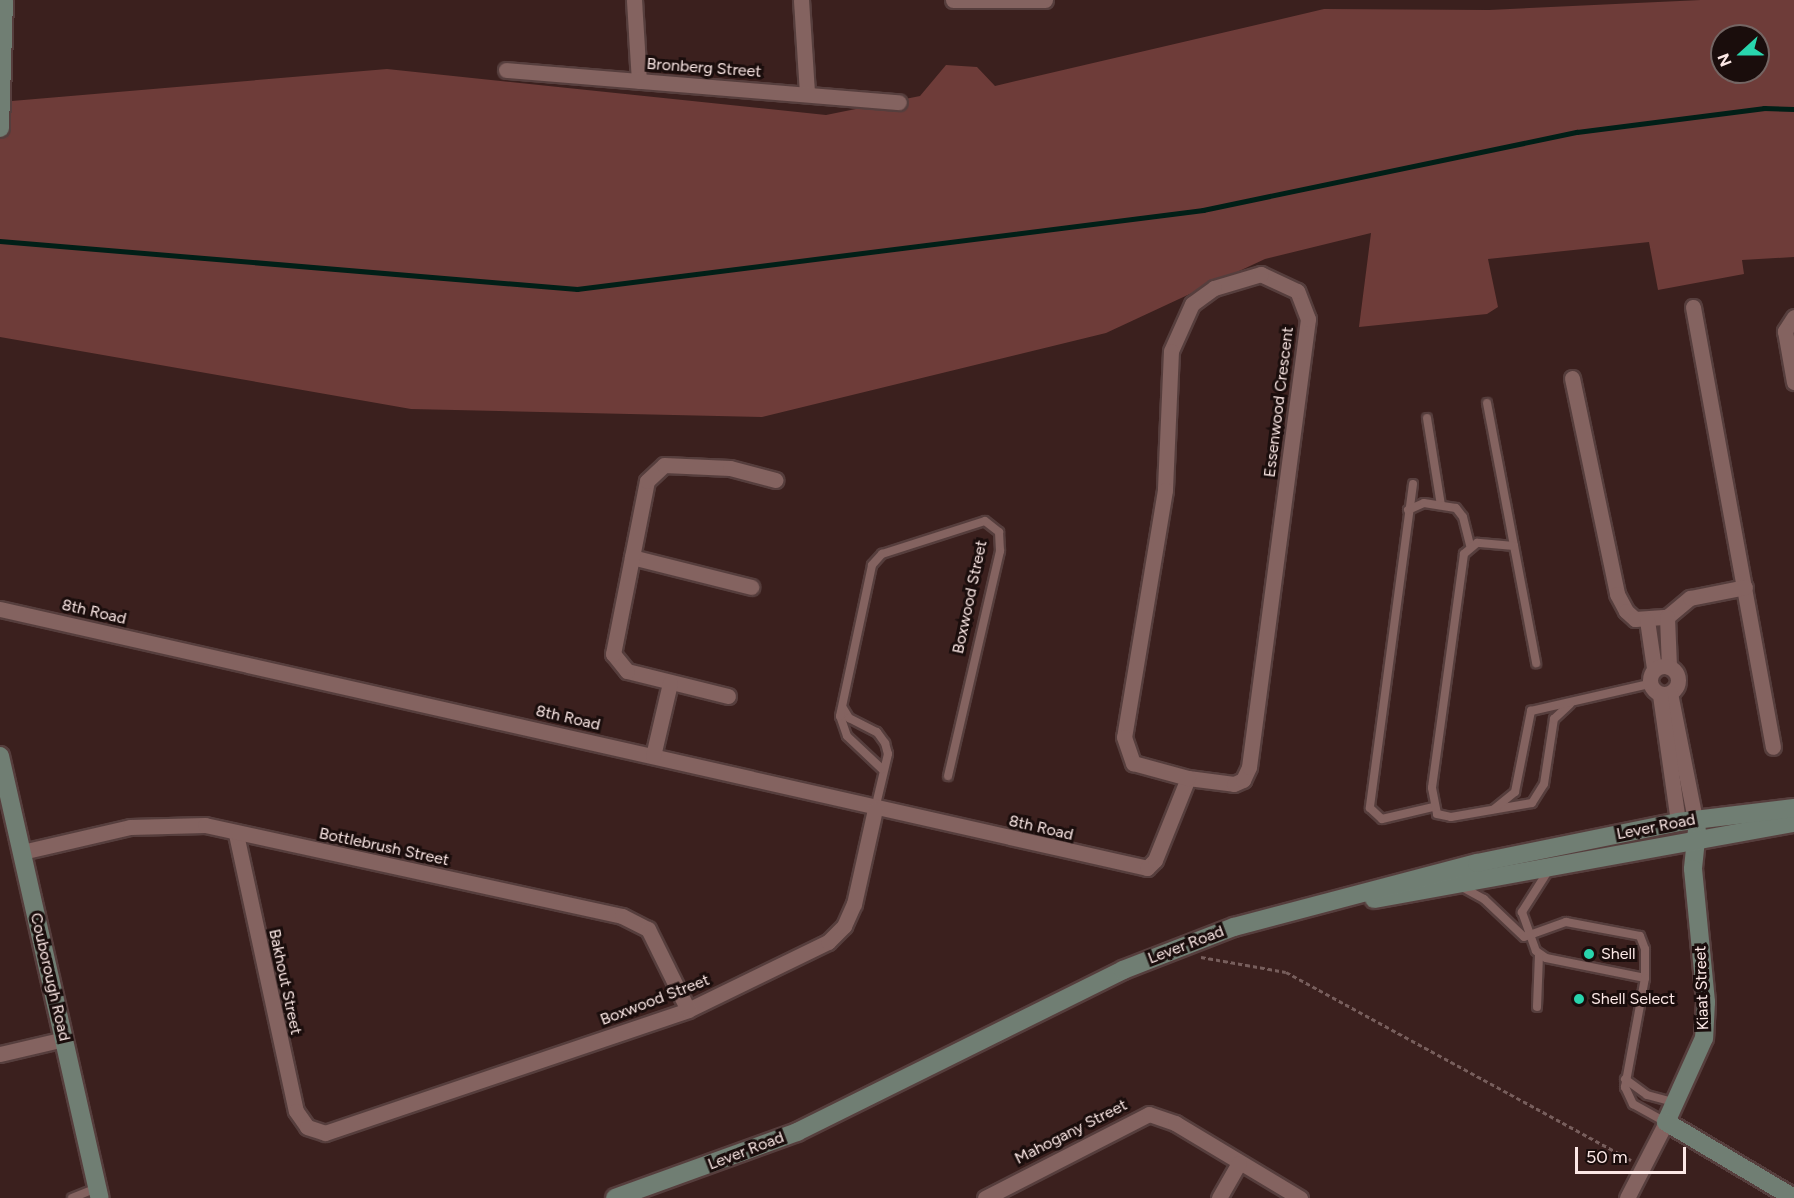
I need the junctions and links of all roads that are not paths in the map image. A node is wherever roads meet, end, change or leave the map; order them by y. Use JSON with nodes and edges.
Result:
{"nodes":[{"id":1,"x":4,"y":0,"type":"edge"},
{"id":2,"x":634,"y":0,"type":"edge"},
{"id":3,"x":801,"y":0,"type":"edge"},
{"id":4,"x":953,"y":0,"type":"edge"},
{"id":5,"x":1045,"y":0,"type":"edge"},
{"id":6,"x":506,"y":70,"type":"dead end"},
{"id":7,"x":639,"y":81,"type":"junction"},
{"id":8,"x":807,"y":94,"type":"junction"},
{"id":9,"x":899,"y":102,"type":"dead end"},
{"id":10,"x":0,"y":129,"type":"edge"},
{"id":11,"x":1693,"y":307,"type":"dead end"},
{"id":12,"x":1794,"y":317,"type":"edge"},
{"id":13,"x":1572,"y":378,"type":"dead end"},
{"id":14,"x":1794,"y":382,"type":"edge"},
{"id":15,"x":1487,"y":403,"type":"dead end"},
{"id":16,"x":1427,"y":418,"type":"dead end"},
{"id":17,"x":775,"y":480,"type":"dead end"},
{"id":18,"x":1413,"y":484,"type":"dead end"},
{"id":19,"x":1441,"y":505,"type":"junction"},
{"id":20,"x":1408,"y":510,"type":"junction"},
{"id":21,"x":1470,"y":545,"type":"junction"},
{"id":22,"x":1514,"y":546,"type":"junction"},
{"id":23,"x":632,"y":557,"type":"junction"},
{"id":24,"x":751,"y":586,"type":"dead end"},
{"id":25,"x":1744,"y":587,"type":"junction"},
{"id":26,"x":0,"y":609,"type":"edge"},
{"id":27,"x":1667,"y":617,"type":"junction"},
{"id":28,"x":1647,"y":620,"type":"junction"},
{"id":29,"x":1536,"y":663,"type":"dead end"},
{"id":30,"x":1662,"y":668,"type":"junction"},
{"id":31,"x":670,"y":683,"type":"junction"},
{"id":32,"x":1660,"y":691,"type":"junction"},
{"id":33,"x":728,"y":696,"type":"dead end"},
{"id":34,"x":1570,"y":704,"type":"junction"},
{"id":35,"x":842,"y":707,"type":"junction"},
{"id":36,"x":1773,"y":747,"type":"dead end"},
{"id":37,"x":0,"y":756,"type":"edge"},
{"id":38,"x":653,"y":756,"type":"junction"},
{"id":39,"x":882,"y":769,"type":"junction"},
{"id":40,"x":948,"y":776,"type":"dead end"},
{"id":41,"x":1188,"y":778,"type":"junction"},
{"id":42,"x":1433,"y":807,"type":"junction"},
{"id":43,"x":1794,"y":808,"type":"edge"},
{"id":44,"x":875,"y":809,"type":"junction"},
{"id":45,"x":1490,"y":810,"type":"junction"},
{"id":46,"x":1687,"y":820,"type":"junction"},
{"id":47,"x":1794,"y":823,"type":"edge"},
{"id":48,"x":236,"y":834,"type":"junction"},
{"id":49,"x":1690,"y":840,"type":"junction"},
{"id":50,"x":22,"y":852,"type":"junction"},
{"id":51,"x":1551,"y":868,"type":"junction"},
{"id":52,"x":1458,"y":885,"type":"junction"},
{"id":53,"x":1530,"y":937,"type":"junction"},
{"id":54,"x":1539,"y":954,"type":"junction"},
{"id":55,"x":1645,"y":978,"type":"junction"},
{"id":56,"x":1537,"y":1007,"type":"dead end"},
{"id":57,"x":688,"y":1010,"type":"junction"},
{"id":58,"x":63,"y":1034,"type":"junction"},
{"id":59,"x":0,"y":1043,"type":"edge"},
{"id":60,"x":0,"y":1054,"type":"edge"},
{"id":61,"x":1625,"y":1079,"type":"junction"},
{"id":62,"x":1676,"y":1102,"type":"junction"},
{"id":63,"x":1666,"y":1122,"type":"junction"},
{"id":64,"x":313,"y":1131,"type":"joint"},
{"id":65,"x":1239,"y":1163,"type":"junction"},
{"id":66,"x":99,"y":1193,"type":"edge"},
{"id":67,"x":72,"y":1198,"type":"edge"},
{"id":68,"x":615,"y":1198,"type":"edge"},
{"id":69,"x":651,"y":1198,"type":"edge"},
{"id":70,"x":986,"y":1198,"type":"edge"},
{"id":71,"x":1219,"y":1198,"type":"edge"},
{"id":72,"x":1300,"y":1198,"type":"edge"},
{"id":73,"x":1627,"y":1198,"type":"edge"},
{"id":74,"x":1794,"y":1198,"type":"edge"}],
"edges":[{"from":1,"to":10,"type":"main road"},
{"from":2,"to":7,"type":"street"},
{"from":3,"to":8,"type":"street"},
{"from":4,"to":5,"type":"street"},
{"from":6,"to":7,"type":"street","name":"Bronberg Street"},
{"from":7,"to":8,"type":"street","name":"Bronberg Street"},
{"from":8,"to":9,"type":"street","name":"Bronberg Street"},
{"from":11,"to":25,"type":"street"},
{"from":12,"to":14,"type":"street"},
{"from":13,"to":28,"type":"street"},
{"from":15,"to":22,"type":"lane"},
{"from":16,"to":19,"type":"lane"},
{"from":17,"to":23,"type":"street"},
{"from":18,"to":20,"type":"lane"},
{"from":19,"to":20,"type":"lane"},
{"from":19,"to":21,"type":"lane"},
{"from":20,"to":42,"type":"lane"},
{"from":21,"to":22,"type":"lane"},
{"from":21,"to":42,"type":"lane"},
{"from":22,"to":29,"type":"lane"},
{"from":23,"to":24,"type":"street"},
{"from":23,"to":31,"type":"street"},
{"from":25,"to":27,"type":"street"},
{"from":25,"to":36,"type":"street"},
{"from":26,"to":38,"type":"street","name":"8th Road"},
{"from":27,"to":28,"type":"street"},
{"from":27,"to":30,"type":"street"},
{"from":28,"to":30,"type":"street"},
{"from":30,"to":32,"type":"street"},
{"from":30,"to":32,"type":"street","name":"Kiaat Street"},
{"from":31,"to":33,"type":"street"},
{"from":31,"to":38,"type":"street"},
{"from":32,"to":34,"type":"lane"},
{"from":32,"to":46,"type":"street","name":"Kiaat Street"},
{"from":34,"to":45,"type":"lane"},
{"from":34,"to":45,"type":"lane"},
{"from":35,"to":39,"type":"lane","name":"Boxwood Street"},
{"from":35,"to":39,"type":"lane","name":"Boxwood Street"},
{"from":35,"to":40,"type":"lane","name":"Boxwood Street"},
{"from":37,"to":50,"type":"main road","name":"Couborough Road"},
{"from":38,"to":44,"type":"street","name":"8th Road"},
{"from":39,"to":44,"type":"lane","name":"Boxwood Street"},
{"from":41,"to":41,"type":"street","name":"Essenwood Crescent"},
{"from":41,"to":44,"type":"street","name":"8th Road"},
{"from":42,"to":45,"type":"lane"},
{"from":43,"to":46,"type":"main road","name":"Lever Road"},
{"from":44,"to":57,"type":"street","name":"Boxwood Street"},
{"from":46,"to":49,"type":"main road","name":"Kiaat Street"},
{"from":46,"to":68,"type":"main road","name":"Lever Road"},
{"from":47,"to":49,"type":"main road","name":"Lever Road"},
{"from":48,"to":50,"type":"street","name":"Bottlebrush Street"},
{"from":48,"to":57,"type":"street","name":"Bottlebrush Street"},
{"from":48,"to":64,"type":"street","name":"Bakhout Street"},
{"from":49,"to":51,"type":"main road","name":"Lever Road"},
{"from":49,"to":62,"type":"main road","name":"Kiaat Street"},
{"from":50,"to":58,"type":"main road","name":"Couborough Road"},
{"from":51,"to":52,"type":"main road","name":"Lever Road"},
{"from":51,"to":53,"type":"lane"},
{"from":52,"to":53,"type":"lane"},
{"from":52,"to":69,"type":"main road","name":"Lever Road"},
{"from":53,"to":54,"type":"lane"},
{"from":53,"to":55,"type":"lane"},
{"from":54,"to":55,"type":"lane"},
{"from":54,"to":56,"type":"lane"},
{"from":55,"to":61,"type":"lane"},
{"from":57,"to":64,"type":"street","name":"Boxwood Street"},
{"from":58,"to":59,"type":"street"},
{"from":58,"to":60,"type":"street"},
{"from":58,"to":66,"type":"main road","name":"Couborough Road"},
{"from":61,"to":62,"type":"lane"},
{"from":61,"to":63,"type":"lane"},
{"from":62,"to":63,"type":"main road","name":"Kiaat Street"},
{"from":63,"to":73,"type":"street","name":"Kiaat Street"},
{"from":63,"to":74,"type":"main road"},
{"from":65,"to":70,"type":"street","name":"Mahogany Street"},
{"from":65,"to":71,"type":"street"},
{"from":65,"to":72,"type":"street","name":"Mahogany Street"},
{"from":66,"to":67,"type":"lane"}]}
